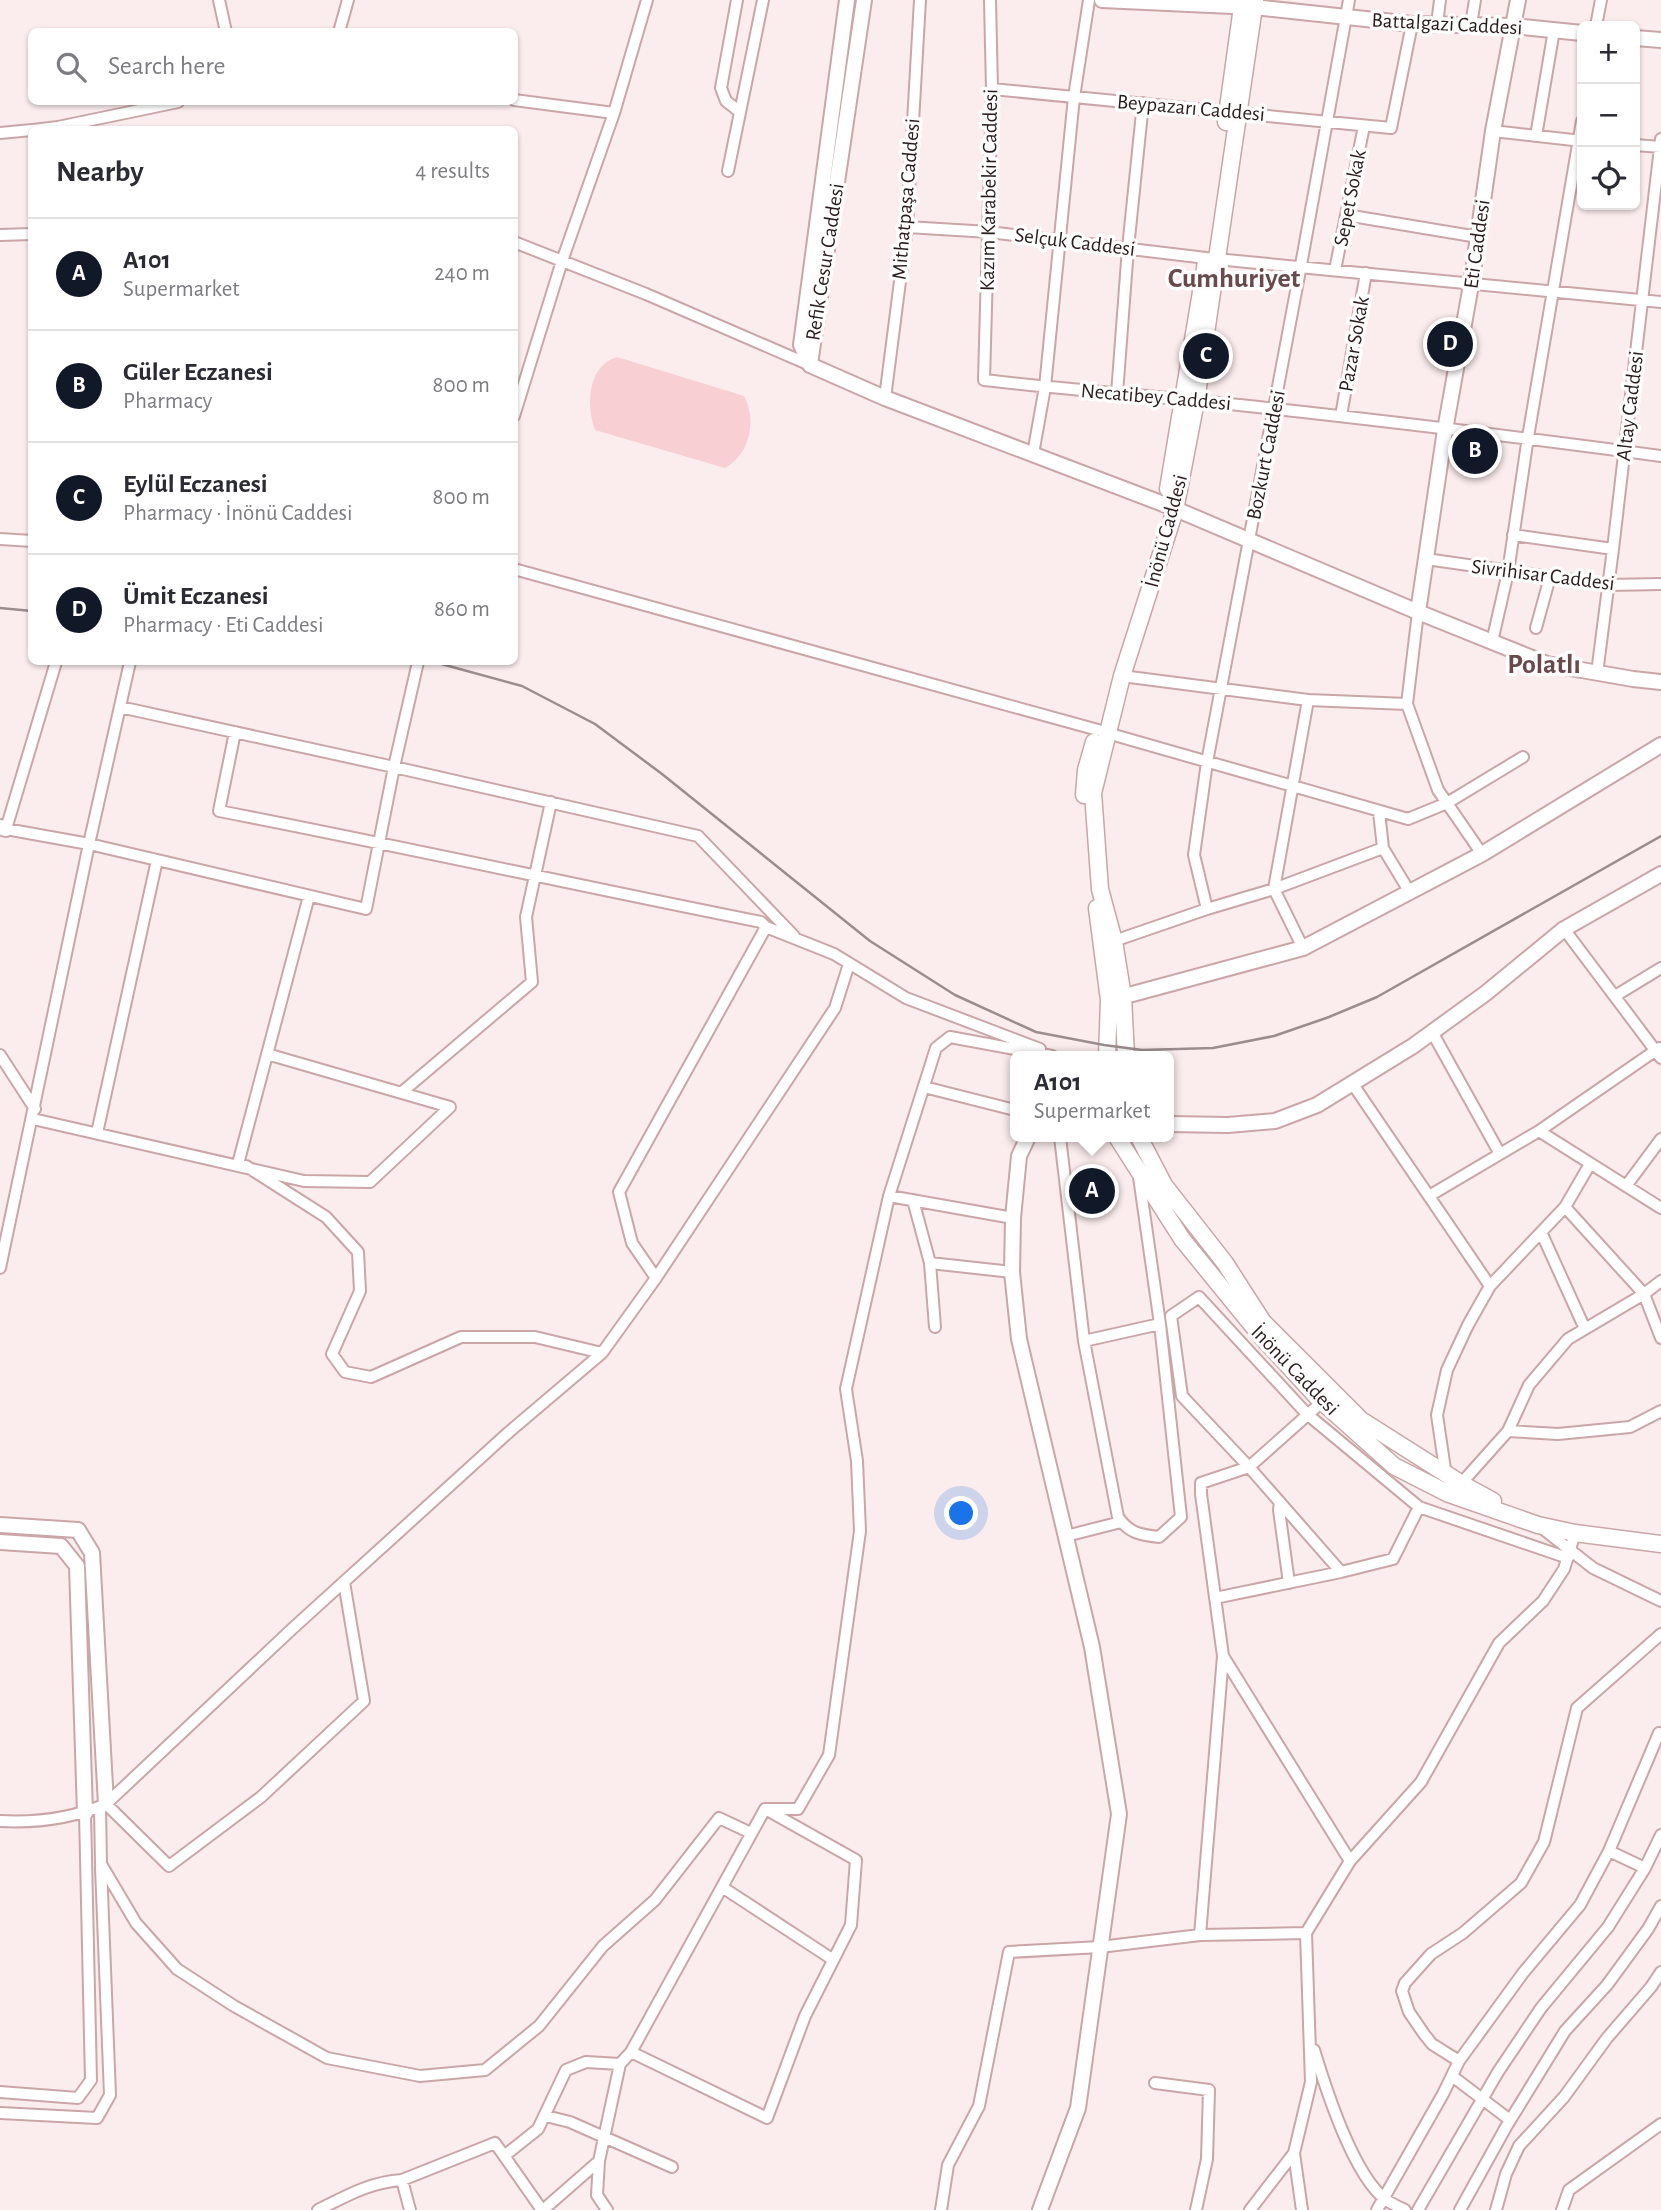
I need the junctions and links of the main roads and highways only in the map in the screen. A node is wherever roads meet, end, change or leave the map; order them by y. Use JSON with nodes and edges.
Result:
{"nodes":[{"id":1,"x":1249,"y":3,"type":"edge"},
{"id":2,"x":1170,"y":507,"type":"junction"},
{"id":3,"x":1103,"y":732,"type":"junction"},
{"id":4,"x":1116,"y":998,"type":"junction"},
{"id":5,"x":1108,"y":1051,"type":"edge"},
{"id":6,"x":1125,"y":1051,"type":"edge"},
{"id":7,"x":1120,"y":1142,"type":"edge"},
{"id":8,"x":1142,"y":1142,"type":"edge"},
{"id":9,"x":1455,"y":1489,"type":"junction"},
{"id":10,"x":1661,"y":1544,"type":"edge"}],
"edges":[{"from":1,"to":2,"type":"main road","name":"İnönü Caddesi"},
{"from":2,"to":3,"type":"main road","name":"İnönü Caddesi"},
{"from":2,"to":3,"type":"main road","name":"İnönü Caddesi"},
{"from":3,"to":4,"type":"main road","name":"İnönü Caddesi"},
{"from":3,"to":4,"type":"main road","name":"İnönü Caddesi"},
{"from":4,"to":5,"type":"main road","name":"İnönü Caddesi"},
{"from":4,"to":6,"type":"main road","name":"İnönü Caddesi"},
{"from":7,"to":9,"type":"main road","name":"İnönü Caddesi"},
{"from":8,"to":9,"type":"main road","name":"İnönü Caddesi"},
{"from":9,"to":10,"type":"main road","name":"İnönü Caddesi"}]}
